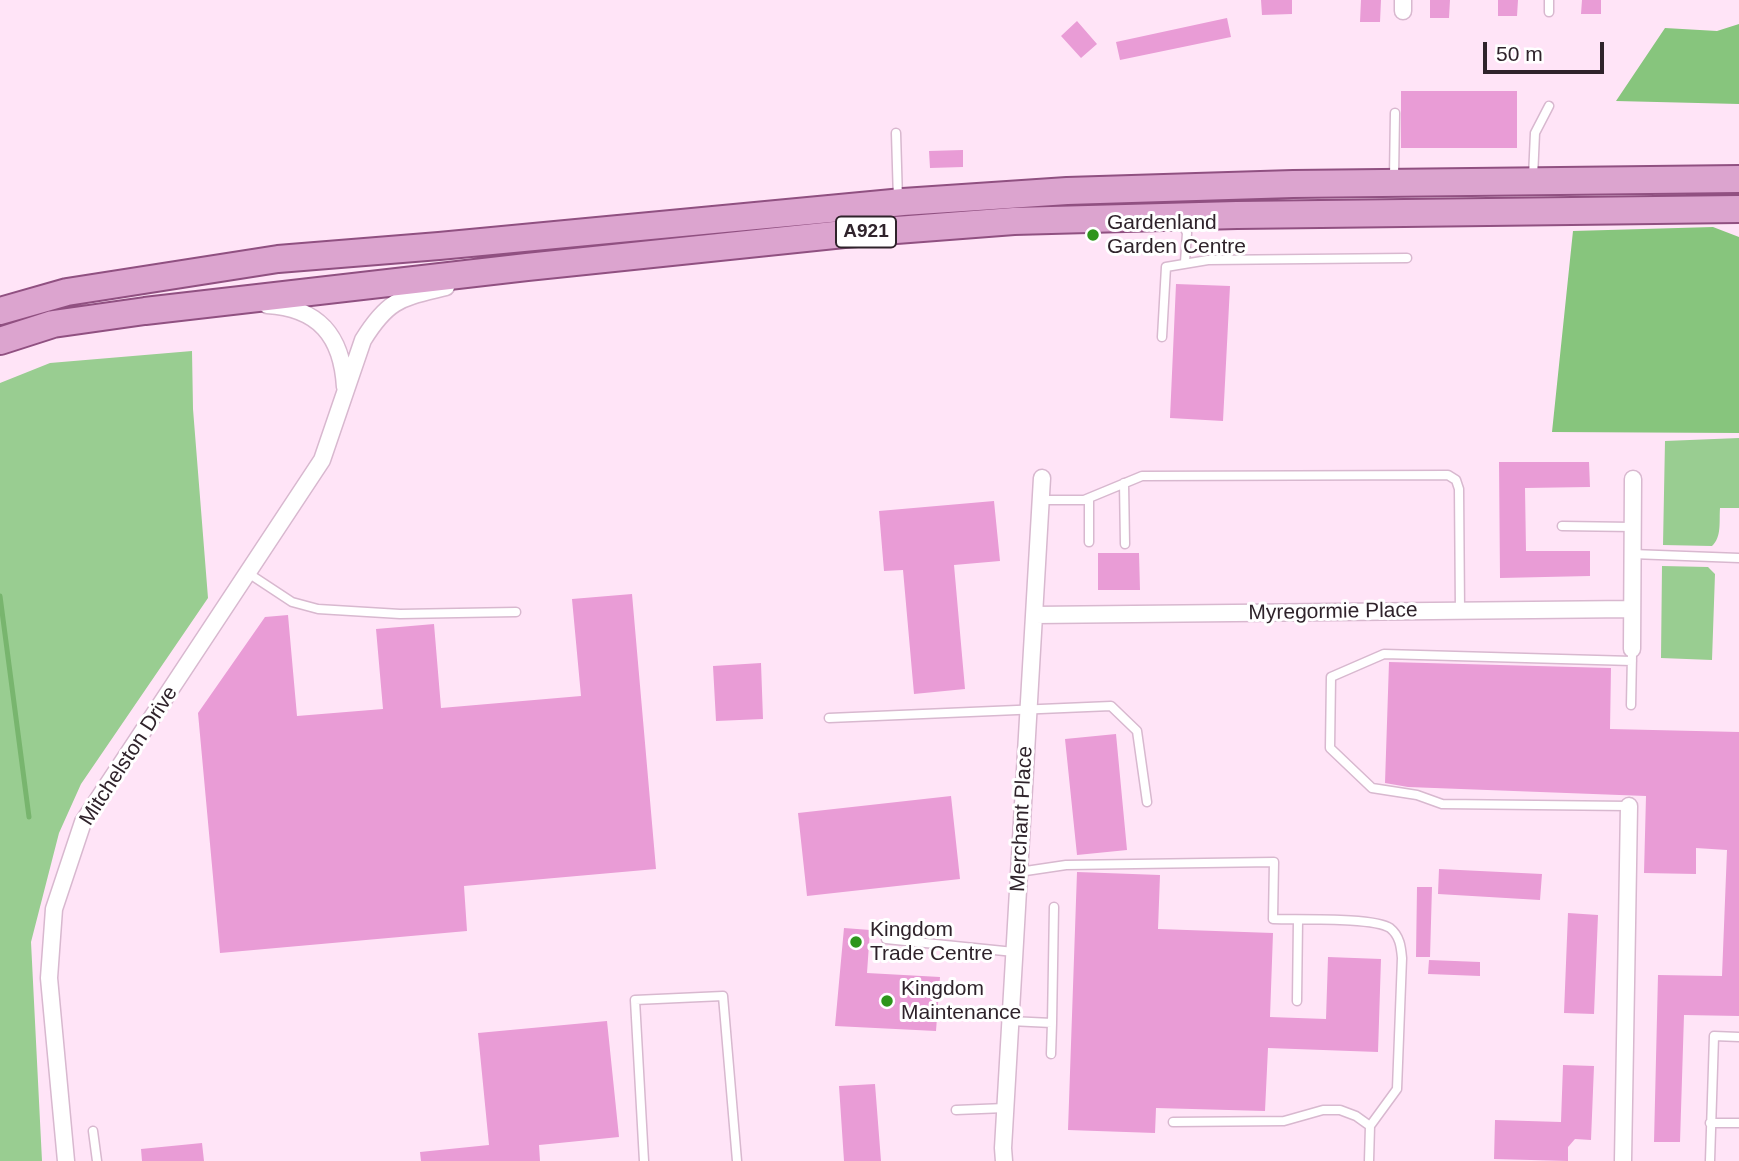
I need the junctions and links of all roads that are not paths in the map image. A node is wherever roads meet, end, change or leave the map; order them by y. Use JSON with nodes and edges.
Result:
{"nodes":[{"id":1,"x":1549,"y":0,"type":"edge"},
{"id":2,"x":1549,"y":12,"type":"dead end"},
{"id":3,"x":1549,"y":106,"type":"dead end"},
{"id":4,"x":1395,"y":113,"type":"dead end"},
{"id":5,"x":896,"y":133,"type":"dead end"},
{"id":6,"x":1739,"y":179,"type":"edge"},
{"id":7,"x":1534,"y":183,"type":"junction"},
{"id":8,"x":1394,"y":184,"type":"junction"},
{"id":9,"x":898,"y":203,"type":"junction"},
{"id":10,"x":1739,"y":209,"type":"edge"},
{"id":11,"x":1183,"y":226,"type":"junction"},
{"id":12,"x":1407,"y":258,"type":"dead end"},
{"id":13,"x":1185,"y":262,"type":"junction"},
{"id":14,"x":527,"y":267,"type":"junction"},
{"id":15,"x":0,"y":311,"type":"edge"},
{"id":16,"x":145,"y":311,"type":"junction"},
{"id":17,"x":1162,"y":337,"type":"dead end"},
{"id":18,"x":0,"y":341,"type":"edge"},
{"id":19,"x":346,"y":393,"type":"junction"},
{"id":20,"x":1042,"y":478,"type":"dead end"},
{"id":21,"x":1633,"y":479,"type":"dead end"},
{"id":22,"x":1125,"y":483,"type":"junction"},
{"id":23,"x":1089,"y":498,"type":"junction"},
{"id":24,"x":1040,"y":500,"type":"junction"},
{"id":25,"x":1562,"y":526,"type":"dead end"},
{"id":26,"x":1633,"y":527,"type":"junction"},
{"id":27,"x":1089,"y":542,"type":"dead end"},
{"id":28,"x":1125,"y":544,"type":"dead end"},
{"id":29,"x":1632,"y":554,"type":"junction"},
{"id":30,"x":1739,"y":558,"type":"edge"},
{"id":31,"x":248,"y":573,"type":"junction"},
{"id":32,"x":1632,"y":609,"type":"junction"},
{"id":33,"x":1460,"y":611,"type":"junction"},
{"id":34,"x":516,"y":612,"type":"dead end"},
{"id":35,"x":1034,"y":615,"type":"junction"},
{"id":36,"x":1632,"y":655,"type":"junction"},
{"id":37,"x":1631,"y":705,"type":"dead end"},
{"id":38,"x":1028,"y":708,"type":"junction"},
{"id":39,"x":829,"y":718,"type":"dead end"},
{"id":40,"x":1147,"y":802,"type":"dead end"},
{"id":41,"x":1629,"y":806,"type":"joint"},
{"id":42,"x":1019,"y":872,"type":"junction"},
{"id":43,"x":1054,"y":907,"type":"dead end"},
{"id":44,"x":1298,"y":920,"type":"junction"},
{"id":45,"x":886,"y":939,"type":"dead end"},
{"id":46,"x":1014,"y":952,"type":"junction"},
{"id":47,"x":1297,"y":1001,"type":"dead end"},
{"id":48,"x":1010,"y":1021,"type":"junction"},
{"id":49,"x":1052,"y":1023,"type":"junction"},
{"id":50,"x":1739,"y":1037,"type":"edge"},
{"id":51,"x":1051,"y":1054,"type":"dead end"},
{"id":52,"x":1005,"y":1108,"type":"junction"},
{"id":53,"x":956,"y":1110,"type":"dead end"},
{"id":54,"x":1173,"y":1122,"type":"dead end"},
{"id":55,"x":1710,"y":1123,"type":"junction"},
{"id":56,"x":1739,"y":1123,"type":"edge"},
{"id":57,"x":1370,"y":1126,"type":"junction"},
{"id":58,"x":93,"y":1131,"type":"dead end"},
{"id":59,"x":66,"y":1161,"type":"edge"},
{"id":60,"x":97,"y":1161,"type":"edge"},
{"id":61,"x":644,"y":1161,"type":"edge"},
{"id":62,"x":737,"y":1161,"type":"edge"},
{"id":63,"x":1004,"y":1161,"type":"edge"},
{"id":64,"x":1369,"y":1161,"type":"edge"},
{"id":65,"x":1623,"y":1161,"type":"edge"},
{"id":66,"x":1710,"y":1161,"type":"edge"}],
"edges":[{"from":1,"to":2,"type":"lane"},
{"from":3,"to":7,"type":"lane"},
{"from":4,"to":8,"type":"lane"},
{"from":5,"to":9,"type":"lane"},
{"from":6,"to":7,"type":"main road","number":"A921"},
{"from":7,"to":8,"type":"main road","number":"A921"},
{"from":8,"to":9,"type":"main road","number":"A921"},
{"from":9,"to":15,"type":"main road","number":"A921"},
{"from":10,"to":11,"type":"main road","number":"A921"},
{"from":11,"to":13,"type":"lane"},
{"from":11,"to":14,"type":"main road","number":"A921"},
{"from":12,"to":13,"type":"lane"},
{"from":13,"to":17,"type":"lane"},
{"from":14,"to":16,"type":"main road","number":"A921"},
{"from":14,"to":19,"type":"street","name":"Mitchelston Drive"},
{"from":16,"to":18,"type":"main road","number":"A921"},
{"from":16,"to":19,"type":"street"},
{"from":19,"to":31,"type":"street","name":"Mitchelston Drive"},
{"from":20,"to":24,"type":"street","name":"Merchant Place"},
{"from":21,"to":26,"type":"street"},
{"from":22,"to":23,"type":"lane"},
{"from":22,"to":28,"type":"lane"},
{"from":22,"to":33,"type":"lane"},
{"from":23,"to":24,"type":"lane"},
{"from":23,"to":27,"type":"lane"},
{"from":24,"to":35,"type":"street","name":"Merchant Place"},
{"from":25,"to":26,"type":"lane"},
{"from":26,"to":29,"type":"street"},
{"from":29,"to":30,"type":"lane"},
{"from":29,"to":32,"type":"street"},
{"from":31,"to":34,"type":"lane"},
{"from":31,"to":59,"type":"street","name":"Mitchelston Drive"},
{"from":32,"to":33,"type":"street","name":"Myregormie Place"},
{"from":32,"to":36,"type":"street"},
{"from":33,"to":35,"type":"street","name":"Myregormie Place"},
{"from":35,"to":38,"type":"street","name":"Merchant Place"},
{"from":36,"to":37,"type":"lane"},
{"from":36,"to":41,"type":"lane"},
{"from":38,"to":39,"type":"lane"},
{"from":38,"to":40,"type":"lane"},
{"from":38,"to":42,"type":"street","name":"Merchant Place"},
{"from":41,"to":65,"type":"street"},
{"from":42,"to":44,"type":"lane"},
{"from":42,"to":46,"type":"street","name":"Merchant Place"},
{"from":43,"to":49,"type":"lane"},
{"from":44,"to":47,"type":"lane"},
{"from":44,"to":57,"type":"lane"},
{"from":45,"to":46,"type":"lane"},
{"from":46,"to":48,"type":"street","name":"Merchant Place"},
{"from":48,"to":49,"type":"lane"},
{"from":48,"to":52,"type":"street","name":"Merchant Place"},
{"from":49,"to":51,"type":"lane"},
{"from":50,"to":55,"type":"lane"},
{"from":52,"to":53,"type":"lane"},
{"from":52,"to":63,"type":"street","name":"Merchant Place"},
{"from":54,"to":57,"type":"lane"},
{"from":55,"to":56,"type":"lane"},
{"from":55,"to":66,"type":"lane"},
{"from":57,"to":64,"type":"lane"},
{"from":58,"to":60,"type":"lane"},
{"from":61,"to":62,"type":"lane"}]}
